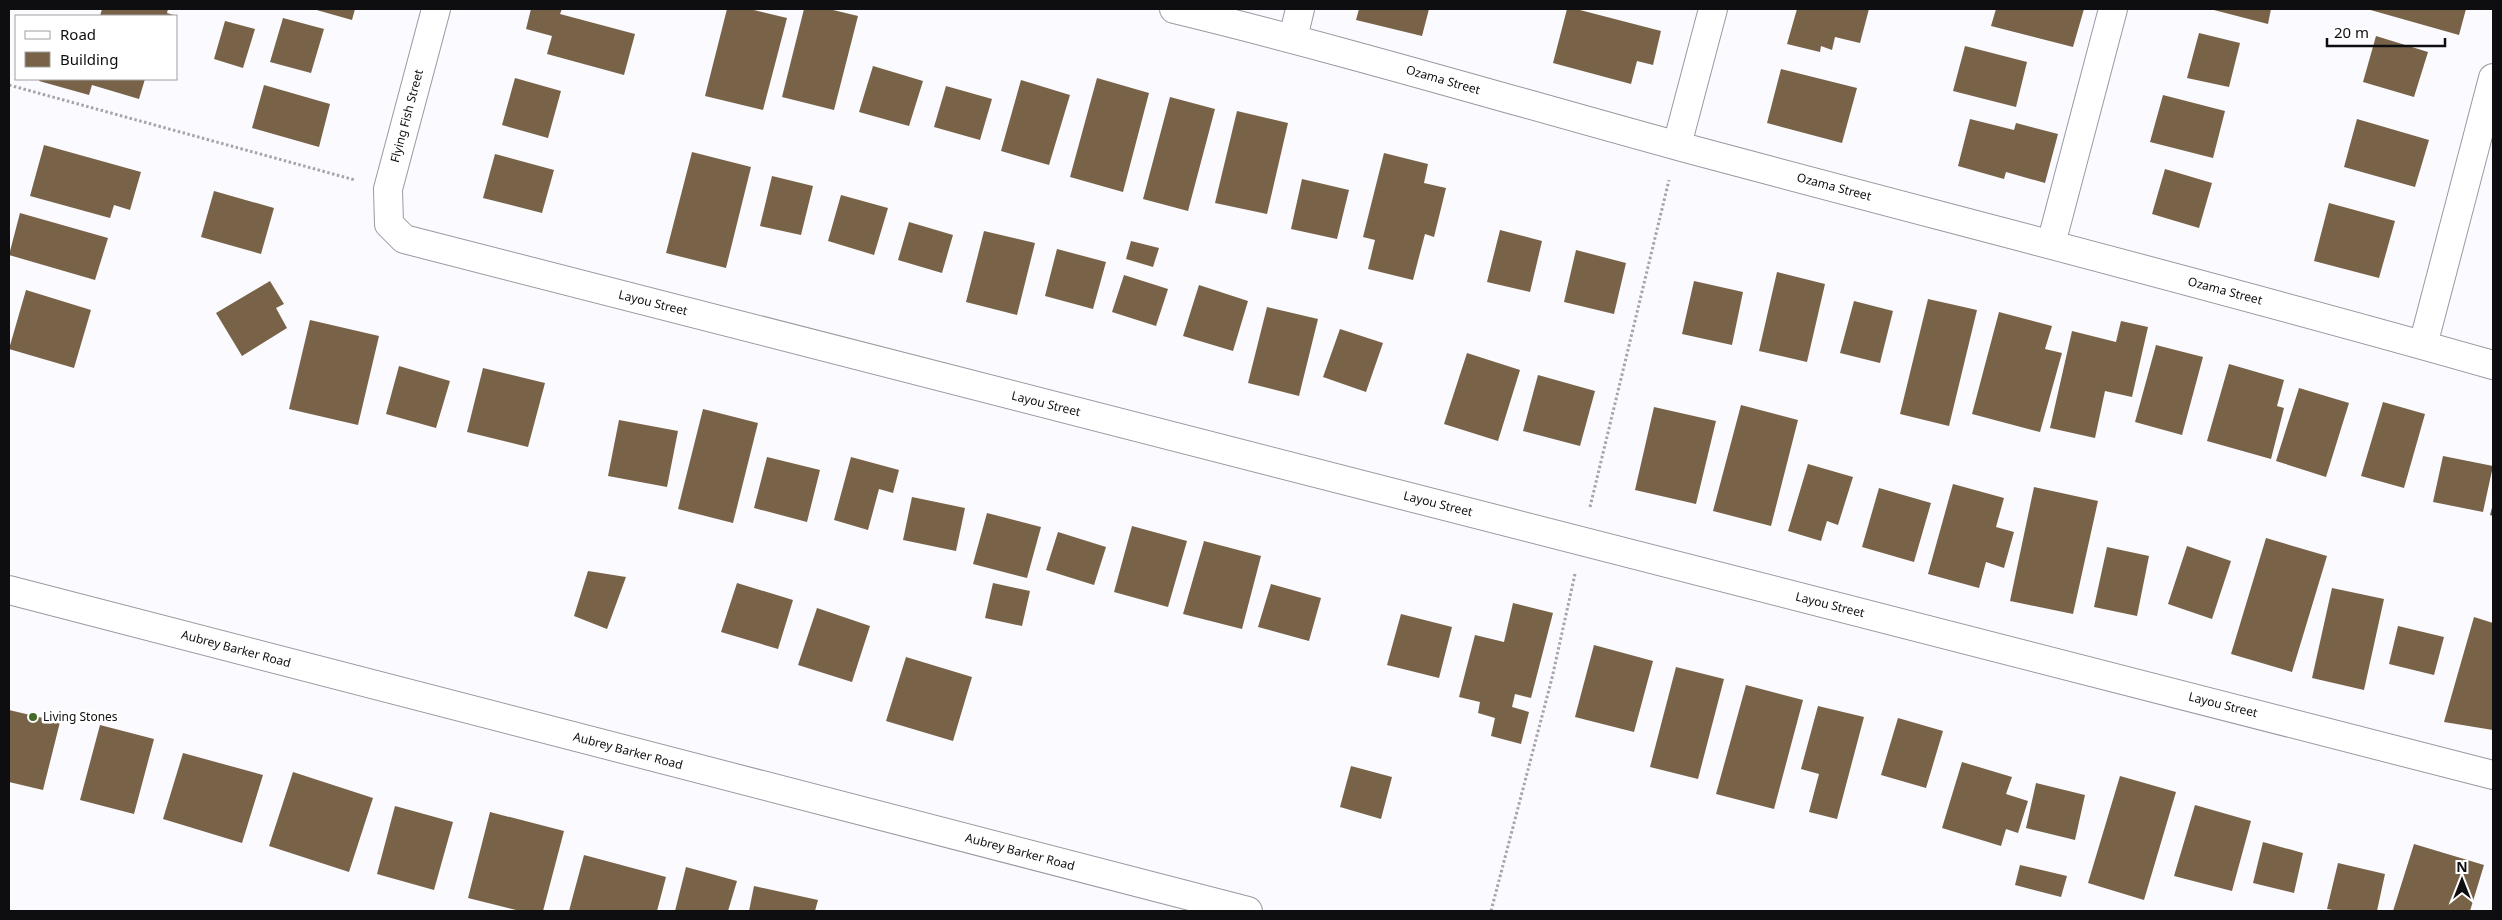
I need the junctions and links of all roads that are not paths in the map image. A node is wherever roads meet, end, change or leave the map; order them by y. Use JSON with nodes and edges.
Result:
{"nodes":[{"id":1,"x":436,"y":9,"type":"edge"},
{"id":2,"x":1174,"y":9,"type":"edge"},
{"id":3,"x":1300,"y":9,"type":"edge"},
{"id":4,"x":1713,"y":9,"type":"edge"},
{"id":5,"x":2113,"y":9,"type":"edge"},
{"id":6,"x":1293,"y":38,"type":"junction"},
{"id":7,"x":2493,"y":78,"type":"edge"},
{"id":8,"x":1677,"y":145,"type":"junction"},
{"id":9,"x":389,"y":224,"type":"joint"},
{"id":10,"x":2051,"y":244,"type":"junction"},
{"id":11,"x":2422,"y":345,"type":"junction"},
{"id":12,"x":2493,"y":365,"type":"edge"},
{"id":13,"x":9,"y":590,"type":"edge"},
{"id":14,"x":2493,"y":775,"type":"edge"},
{"id":15,"x":1248,"y":911,"type":"edge"}],
"edges":[{"from":1,"to":9,"type":"street","name":"Flying Fish Street"},
{"from":2,"to":6,"type":"street","name":"Ozama Street"},
{"from":3,"to":6,"type":"street"},
{"from":4,"to":8,"type":"street"},
{"from":5,"to":10,"type":"street"},
{"from":6,"to":8,"type":"street","name":"Ozama Street"},
{"from":7,"to":11,"type":"street"},
{"from":8,"to":10,"type":"street","name":"Ozama Street"},
{"from":9,"to":14,"type":"street","name":"Layou Street"},
{"from":10,"to":11,"type":"street","name":"Ozama Street"},
{"from":11,"to":12,"type":"street","name":"Ozama Street"},
{"from":13,"to":15,"type":"street","name":"Aubrey Barker Road"}]}
